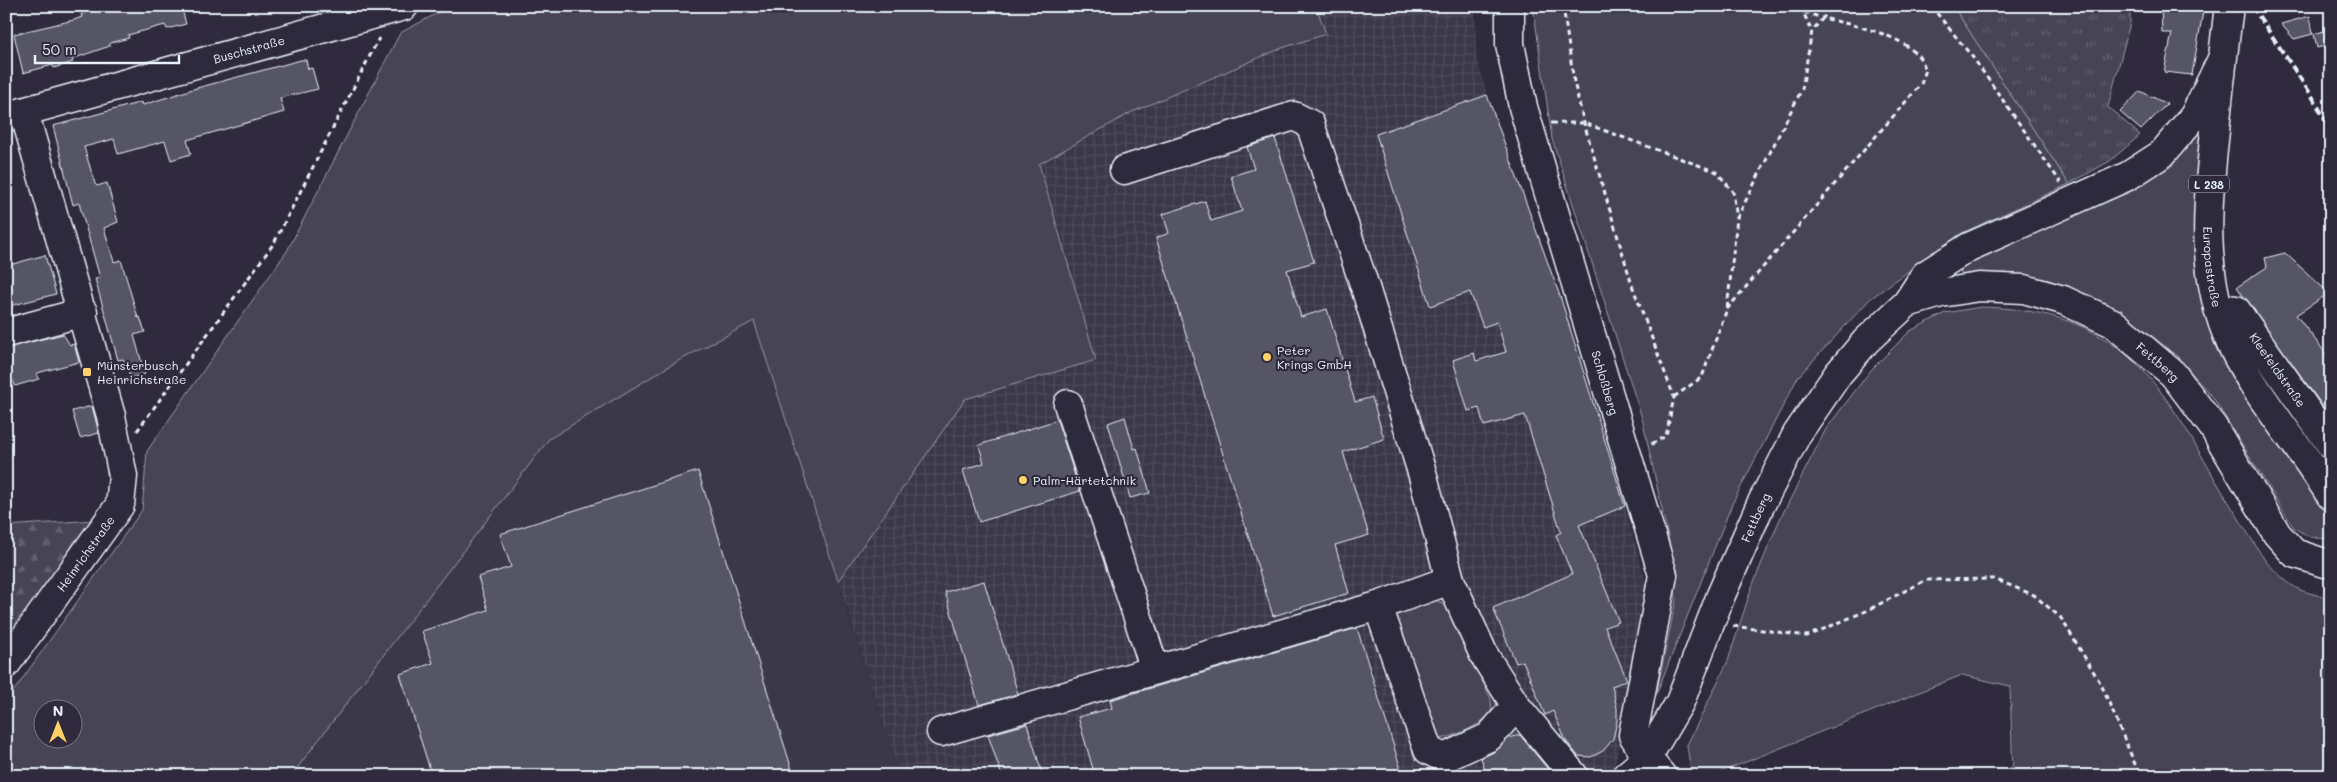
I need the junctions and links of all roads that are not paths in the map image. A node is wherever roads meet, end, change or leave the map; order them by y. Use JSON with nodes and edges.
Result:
{"nodes":[{"id":1,"x":1510,"y":6,"type":"edge"},
{"id":2,"x":2229,"y":6,"type":"edge"},
{"id":3,"x":397,"y":8,"type":"edge"},
{"id":4,"x":2222,"y":59,"type":"junction"},
{"id":5,"x":15,"y":114,"type":"edge"},
{"id":6,"x":1124,"y":170,"type":"dead end"},
{"id":7,"x":1907,"y":303,"type":"junction"},
{"id":8,"x":2218,"y":308,"type":"junction"},
{"id":9,"x":83,"y":312,"type":"junction"},
{"id":10,"x":6,"y":333,"type":"edge"},
{"id":11,"x":1068,"y":404,"type":"dead end"},
{"id":12,"x":2331,"y":445,"type":"edge"},
{"id":13,"x":2331,"y":496,"type":"edge"},
{"id":14,"x":2331,"y":562,"type":"edge"},
{"id":15,"x":1450,"y":580,"type":"junction"},
{"id":16,"x":1378,"y":606,"type":"junction"},
{"id":17,"x":6,"y":664,"type":"edge"},
{"id":18,"x":1155,"y":670,"type":"junction"},
{"id":19,"x":1516,"y":706,"type":"junction"},
{"id":20,"x":941,"y":732,"type":"dead end"},
{"id":21,"x":1654,"y":767,"type":"edge"},
{"id":22,"x":1574,"y":776,"type":"edge"},
{"id":23,"x":1626,"y":776,"type":"edge"}],
"edges":[{"from":1,"to":21,"type":"main road","name":"Schloßberg"},
{"from":2,"to":4,"type":"main road","name":"Europastraße","number":"L 238"},
{"from":3,"to":5,"type":"main road","name":"Buschstraße"},
{"from":4,"to":7,"type":"main road","name":"Fettberg"},
{"from":4,"to":8,"type":"main road","name":"Europastraße","number":"L 238"},
{"from":5,"to":9,"type":"main road","name":"Heinrichstraße"},
{"from":6,"to":15,"type":"main road"},
{"from":7,"to":14,"type":"main road","name":"Fettberg"},
{"from":7,"to":21,"type":"main road","name":"Fettberg"},
{"from":8,"to":12,"type":"main road","name":"Kleefeldstraße"},
{"from":8,"to":13,"type":"main road","name":"Europastraße","number":"L 238"},
{"from":9,"to":10,"type":"main road"},
{"from":9,"to":17,"type":"main road","name":"Heinrichstraße"},
{"from":11,"to":18,"type":"main road"},
{"from":15,"to":16,"type":"main road"},
{"from":15,"to":19,"type":"main road"},
{"from":16,"to":18,"type":"main road"},
{"from":16,"to":19,"type":"main road"},
{"from":18,"to":20,"type":"main road"},
{"from":19,"to":22,"type":"main road"},
{"from":21,"to":23,"type":"main road","name":"Fettberg"}]}
